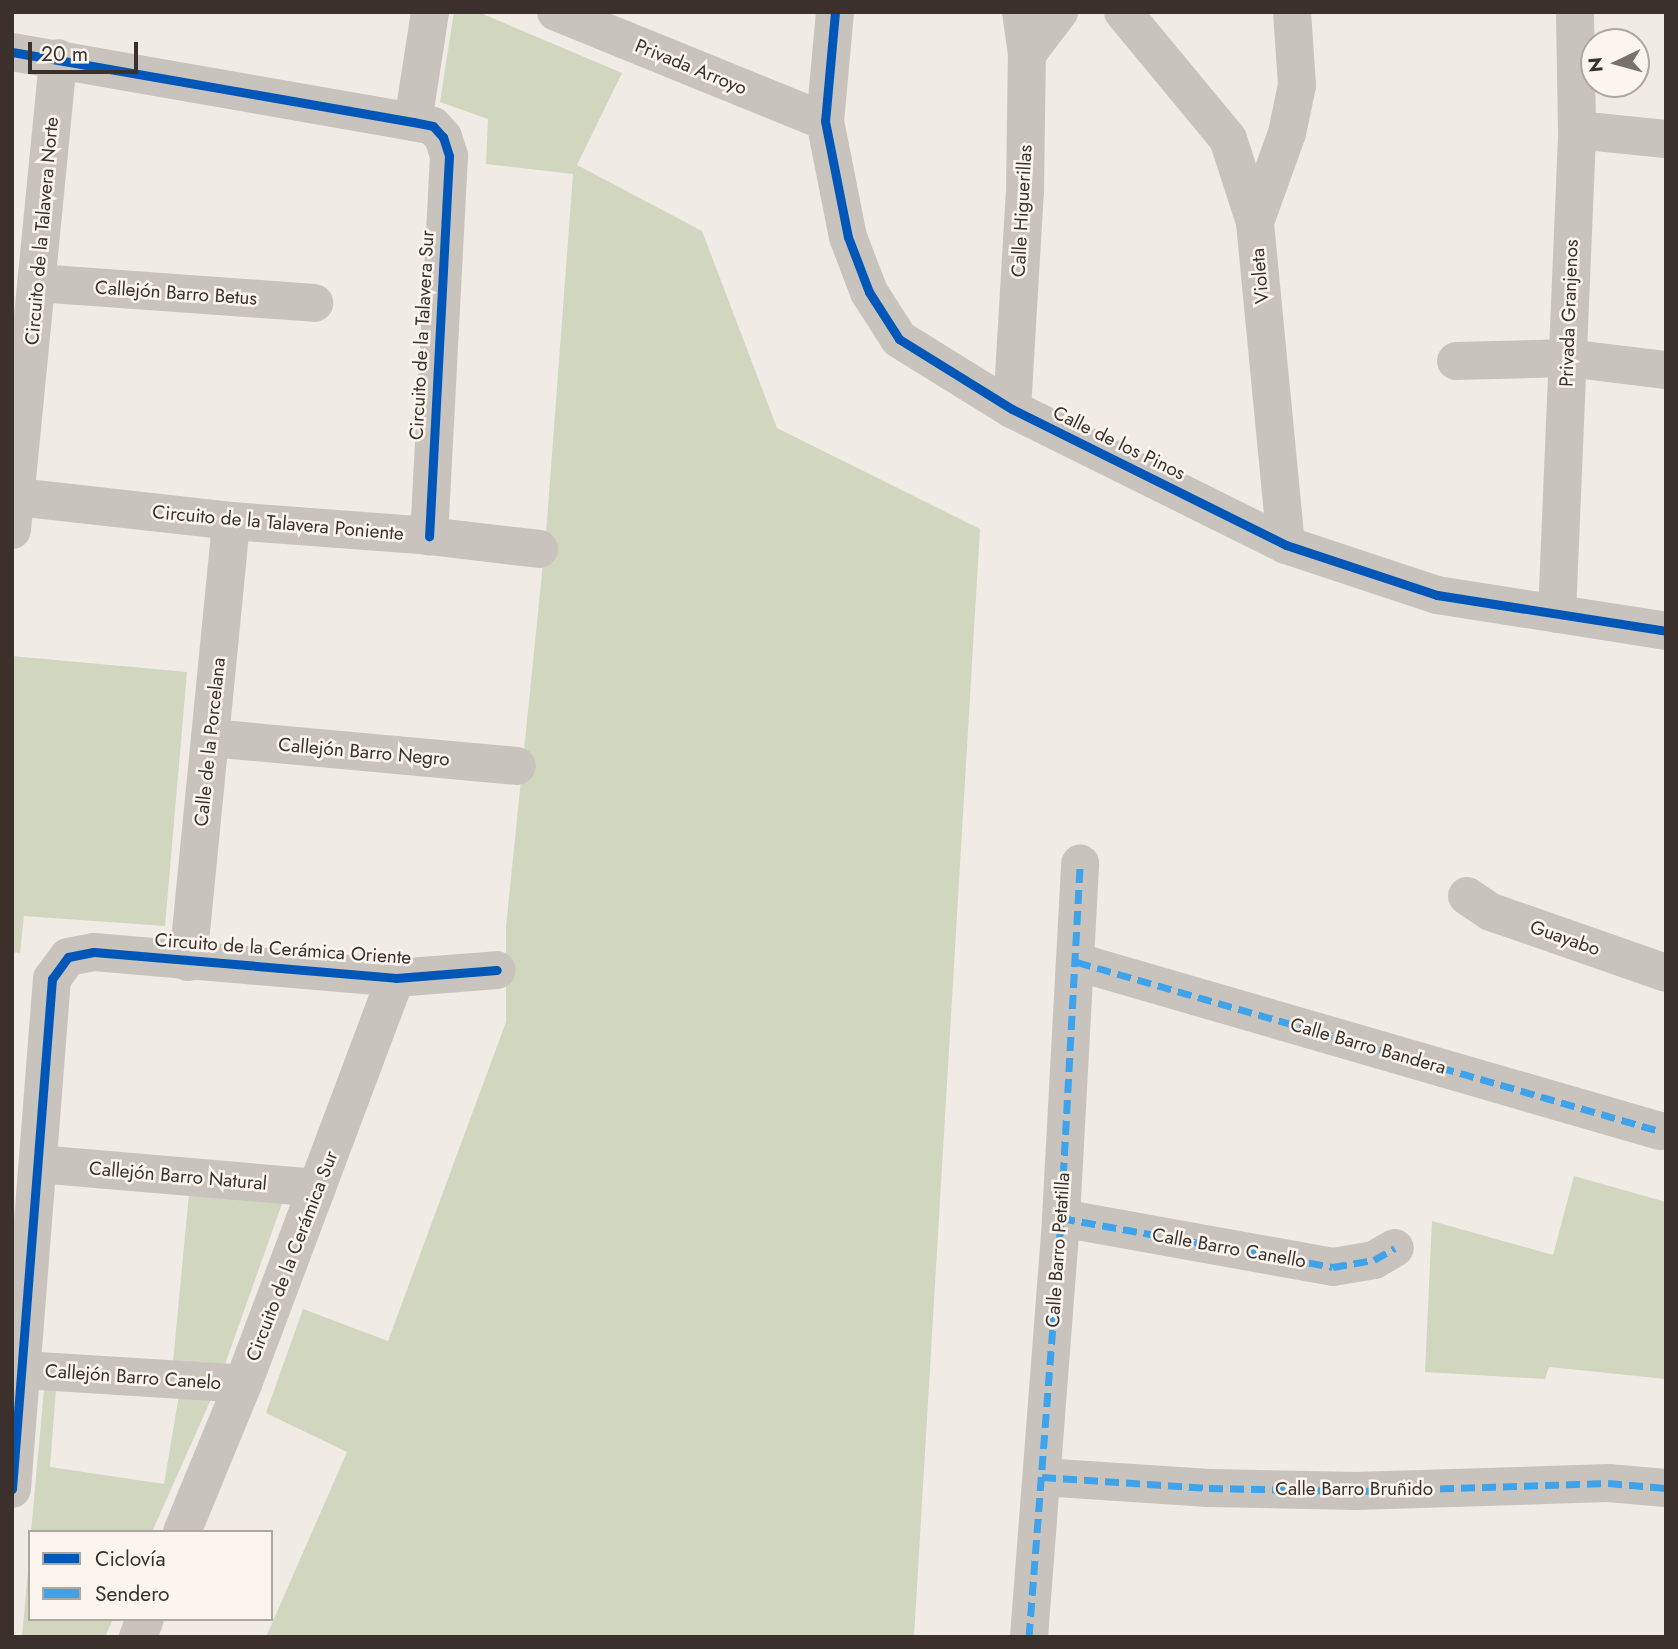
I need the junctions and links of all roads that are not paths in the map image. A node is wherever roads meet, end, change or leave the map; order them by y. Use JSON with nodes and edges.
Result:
{"nodes":[{"id":1,"x":430,"y":12,"type":"edge"},
{"id":2,"x":556,"y":12,"type":"edge"},
{"id":3,"x":835,"y":12,"type":"edge"},
{"id":4,"x":1021,"y":12,"type":"edge"},
{"id":5,"x":1059,"y":12,"type":"edge"},
{"id":6,"x":1123,"y":12,"type":"edge"},
{"id":7,"x":1292,"y":12,"type":"edge"},
{"id":8,"x":1575,"y":12,"type":"edge"},
{"id":9,"x":12,"y":52,"type":"edge"},
{"id":10,"x":1027,"y":54,"type":"junction"},
{"id":11,"x":58,"y":58,"type":"junction"},
{"id":12,"x":825,"y":121,"type":"junction"},
{"id":13,"x":428,"y":129,"type":"junction"},
{"id":14,"x":1577,"y":130,"type":"junction"},
{"id":15,"x":1287,"y":133,"type":"junction"},
{"id":16,"x":1228,"y":139,"type":"junction"},
{"id":17,"x":1666,"y":139,"type":"edge"},
{"id":18,"x":1255,"y":222,"type":"junction"},
{"id":19,"x":37,"y":282,"type":"junction"},
{"id":20,"x":314,"y":303,"type":"dead end"},
{"id":21,"x":1567,"y":358,"type":"junction"},
{"id":22,"x":1456,"y":361,"type":"dead end"},
{"id":23,"x":1666,"y":370,"type":"edge"},
{"id":24,"x":1012,"y":410,"type":"junction"},
{"id":25,"x":15,"y":514,"type":"edge"},
{"id":26,"x":231,"y":521,"type":"junction"},
{"id":27,"x":429,"y":536,"type":"junction"},
{"id":28,"x":1286,"y":545,"type":"junction"},
{"id":29,"x":539,"y":549,"type":"dead end"},
{"id":30,"x":1556,"y":614,"type":"junction"},
{"id":31,"x":1666,"y":631,"type":"edge"},
{"id":32,"x":210,"y":738,"type":"junction"},
{"id":33,"x":517,"y":766,"type":"dead end"},
{"id":34,"x":1080,"y":864,"type":"dead end"},
{"id":35,"x":1467,"y":896,"type":"dead end"},
{"id":36,"x":188,"y":962,"type":"junction"},
{"id":37,"x":1077,"y":962,"type":"junction"},
{"id":38,"x":497,"y":970,"type":"dead end"},
{"id":39,"x":1666,"y":973,"type":"edge"},
{"id":40,"x":396,"y":978,"type":"junction"},
{"id":41,"x":1660,"y":1130,"type":"dead end"},
{"id":42,"x":38,"y":1164,"type":"junction"},
{"id":43,"x":317,"y":1188,"type":"junction"},
{"id":44,"x":1061,"y":1218,"type":"junction"},
{"id":45,"x":1395,"y":1248,"type":"dead end"},
{"id":46,"x":23,"y":1370,"type":"junction"},
{"id":47,"x":243,"y":1384,"type":"junction"},
{"id":48,"x":1042,"y":1477,"type":"junction"},
{"id":49,"x":1666,"y":1488,"type":"edge"},
{"id":50,"x":12,"y":1489,"type":"edge"},
{"id":51,"x":183,"y":1530,"type":"edge"},
{"id":52,"x":1029,"y":1637,"type":"edge"}],
"edges":[{"from":1,"to":13,"type":"street","name":"Circuito de la Talavera Sur"},
{"from":2,"to":12,"type":"street","name":"Privada Arroyo"},
{"from":3,"to":12,"type":"street","name":"Calle de los Pinos"},
{"from":4,"to":10,"type":"street","name":"Calle Higuerillas"},
{"from":5,"to":10,"type":"street"},
{"from":6,"to":16,"type":"street"},
{"from":7,"to":15,"type":"street","name":"Violeta"},
{"from":8,"to":14,"type":"street","name":"Privada Granjenos"},
{"from":9,"to":11,"type":"street"},
{"from":10,"to":24,"type":"street","name":"Calle Higuerillas"},
{"from":11,"to":13,"type":"street"},
{"from":11,"to":19,"type":"street","name":"Circuito de la Talavera Norte"},
{"from":12,"to":24,"type":"street","name":"Calle de los Pinos"},
{"from":13,"to":27,"type":"street","name":"Circuito de la Talavera Sur"},
{"from":14,"to":17,"type":"street"},
{"from":14,"to":21,"type":"street","name":"Privada Granjenos"},
{"from":15,"to":16,"type":"street"},
{"from":15,"to":18,"type":"street","name":"Violeta"},
{"from":16,"to":18,"type":"street"},
{"from":18,"to":28,"type":"street","name":"Violeta"},
{"from":19,"to":20,"type":"street","name":"Callejón Barro Betus"},
{"from":19,"to":25,"type":"street","name":"Circuito de la Talavera Norte"},
{"from":21,"to":22,"type":"street"},
{"from":21,"to":23,"type":"street"},
{"from":21,"to":30,"type":"street","name":"Privada Granjenos"},
{"from":24,"to":28,"type":"street","name":"Calle de los Pinos"},
{"from":25,"to":26,"type":"street","name":"Circuito de la Talavera Poniente"},
{"from":26,"to":27,"type":"street","name":"Circuito de la Talavera Poniente"},
{"from":26,"to":32,"type":"street","name":"Calle de la Porcelana"},
{"from":27,"to":29,"type":"street","name":"Circuito de la Talavera Poniente"},
{"from":28,"to":30,"type":"street","name":"Calle de los Pinos"},
{"from":30,"to":31,"type":"street","name":"Calle de los Pinos"},
{"from":32,"to":33,"type":"street","name":"Callejón Barro Negro"},
{"from":32,"to":36,"type":"street","name":"Calle de la Porcelana"},
{"from":34,"to":37,"type":"street","name":"Calle Barro Petatilla"},
{"from":35,"to":39,"type":"street","name":"Guayabo"},
{"from":36,"to":40,"type":"street","name":"Circuito de la Cerámica Oriente"},
{"from":36,"to":42,"type":"street","name":"Circuito de la Cerámica Oriente"},
{"from":37,"to":41,"type":"street","name":"Calle Barro Bandera"},
{"from":37,"to":44,"type":"street","name":"Calle Barro Petatilla"},
{"from":38,"to":40,"type":"street","name":"Circuito de la Cerámica Oriente"},
{"from":40,"to":43,"type":"street","name":"Circuito de la Cerámica Sur"},
{"from":42,"to":43,"type":"street","name":"Callejón Barro Natural"},
{"from":42,"to":46,"type":"street"},
{"from":43,"to":47,"type":"street","name":"Circuito de la Cerámica Sur"},
{"from":44,"to":45,"type":"street","name":"Calle Barro Canello"},
{"from":44,"to":48,"type":"street","name":"Calle Barro Petatilla"},
{"from":46,"to":47,"type":"street","name":"Callejón Barro Canelo"},
{"from":46,"to":50,"type":"street"},
{"from":47,"to":51,"type":"street","name":"Circuito de la Cerámica Sur"},
{"from":48,"to":49,"type":"street","name":"Calle Barro Bruñido"},
{"from":48,"to":52,"type":"street","name":"Calle Barro Petatilla"}]}
